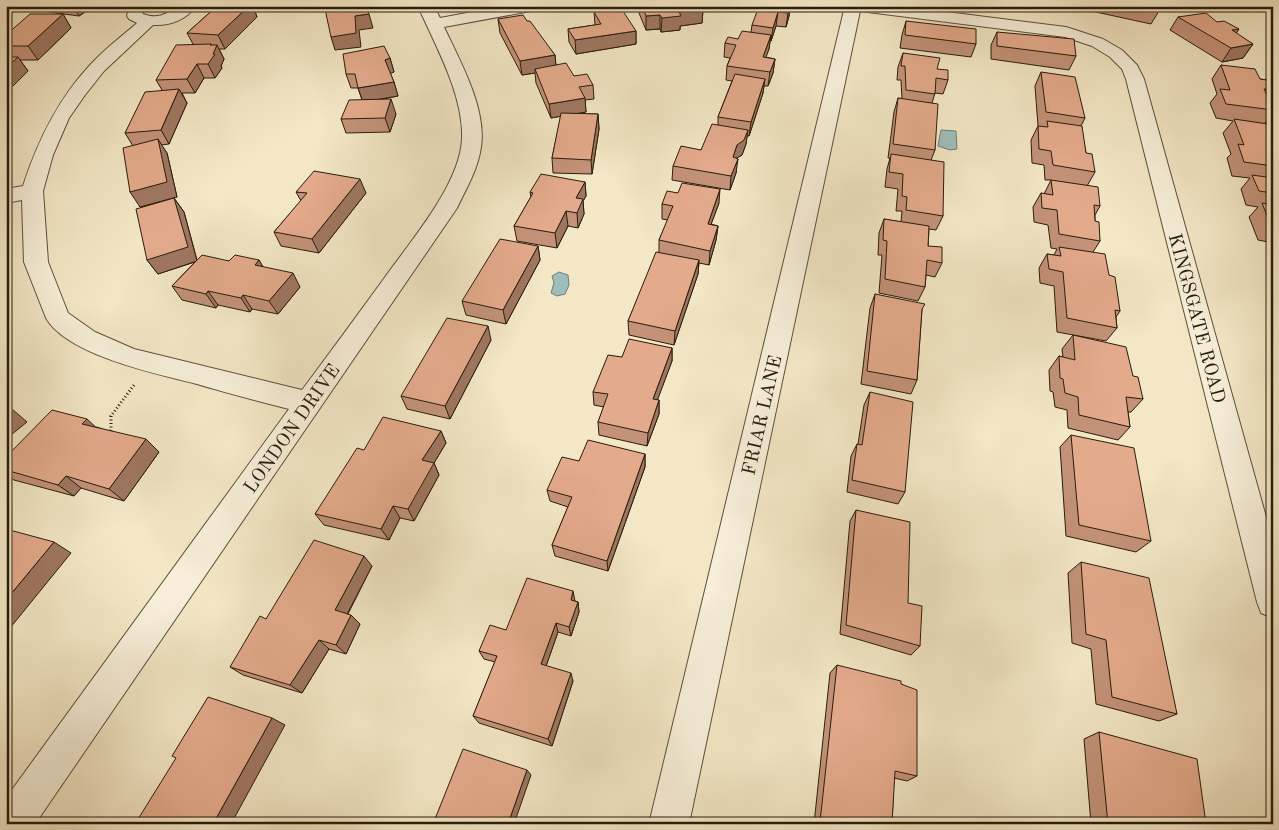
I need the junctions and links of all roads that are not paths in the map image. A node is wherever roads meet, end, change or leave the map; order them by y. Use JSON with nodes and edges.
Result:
{"nodes":[{"id":1,"x":188,"y":6,"type":"edge"},
{"id":2,"x":531,"y":6,"type":"edge"},
{"id":3,"x":853,"y":6,"type":"edge"},
{"id":4,"x":859,"y":6,"type":"edge"},
{"id":5,"x":144,"y":13,"type":"edge"},
{"id":6,"x":430,"y":15,"type":"edge"},
{"id":7,"x":32,"y":191,"type":"junction"},
{"id":8,"x":6,"y":196,"type":"edge"},
{"id":9,"x":309,"y":403,"type":"junction"},
{"id":10,"x":1273,"y":602,"type":"edge"},
{"id":11,"x":11,"y":824,"type":"edge"},
{"id":12,"x":669,"y":824,"type":"edge"}],
"edges":[{"from":1,"to":5,"type":"street"},
{"from":2,"to":6,"type":"street"},
{"from":3,"to":12,"type":"street","name":"FRIAR LANE"},
{"from":4,"to":10,"type":"street","name":"KINGSGATE ROAD"},
{"from":5,"to":7,"type":"street"},
{"from":6,"to":9,"type":"street","name":"LONDON DRIVE"},
{"from":7,"to":8,"type":"street"},
{"from":7,"to":9,"type":"street"},
{"from":9,"to":11,"type":"street","name":"LONDON DRIVE"}]}
